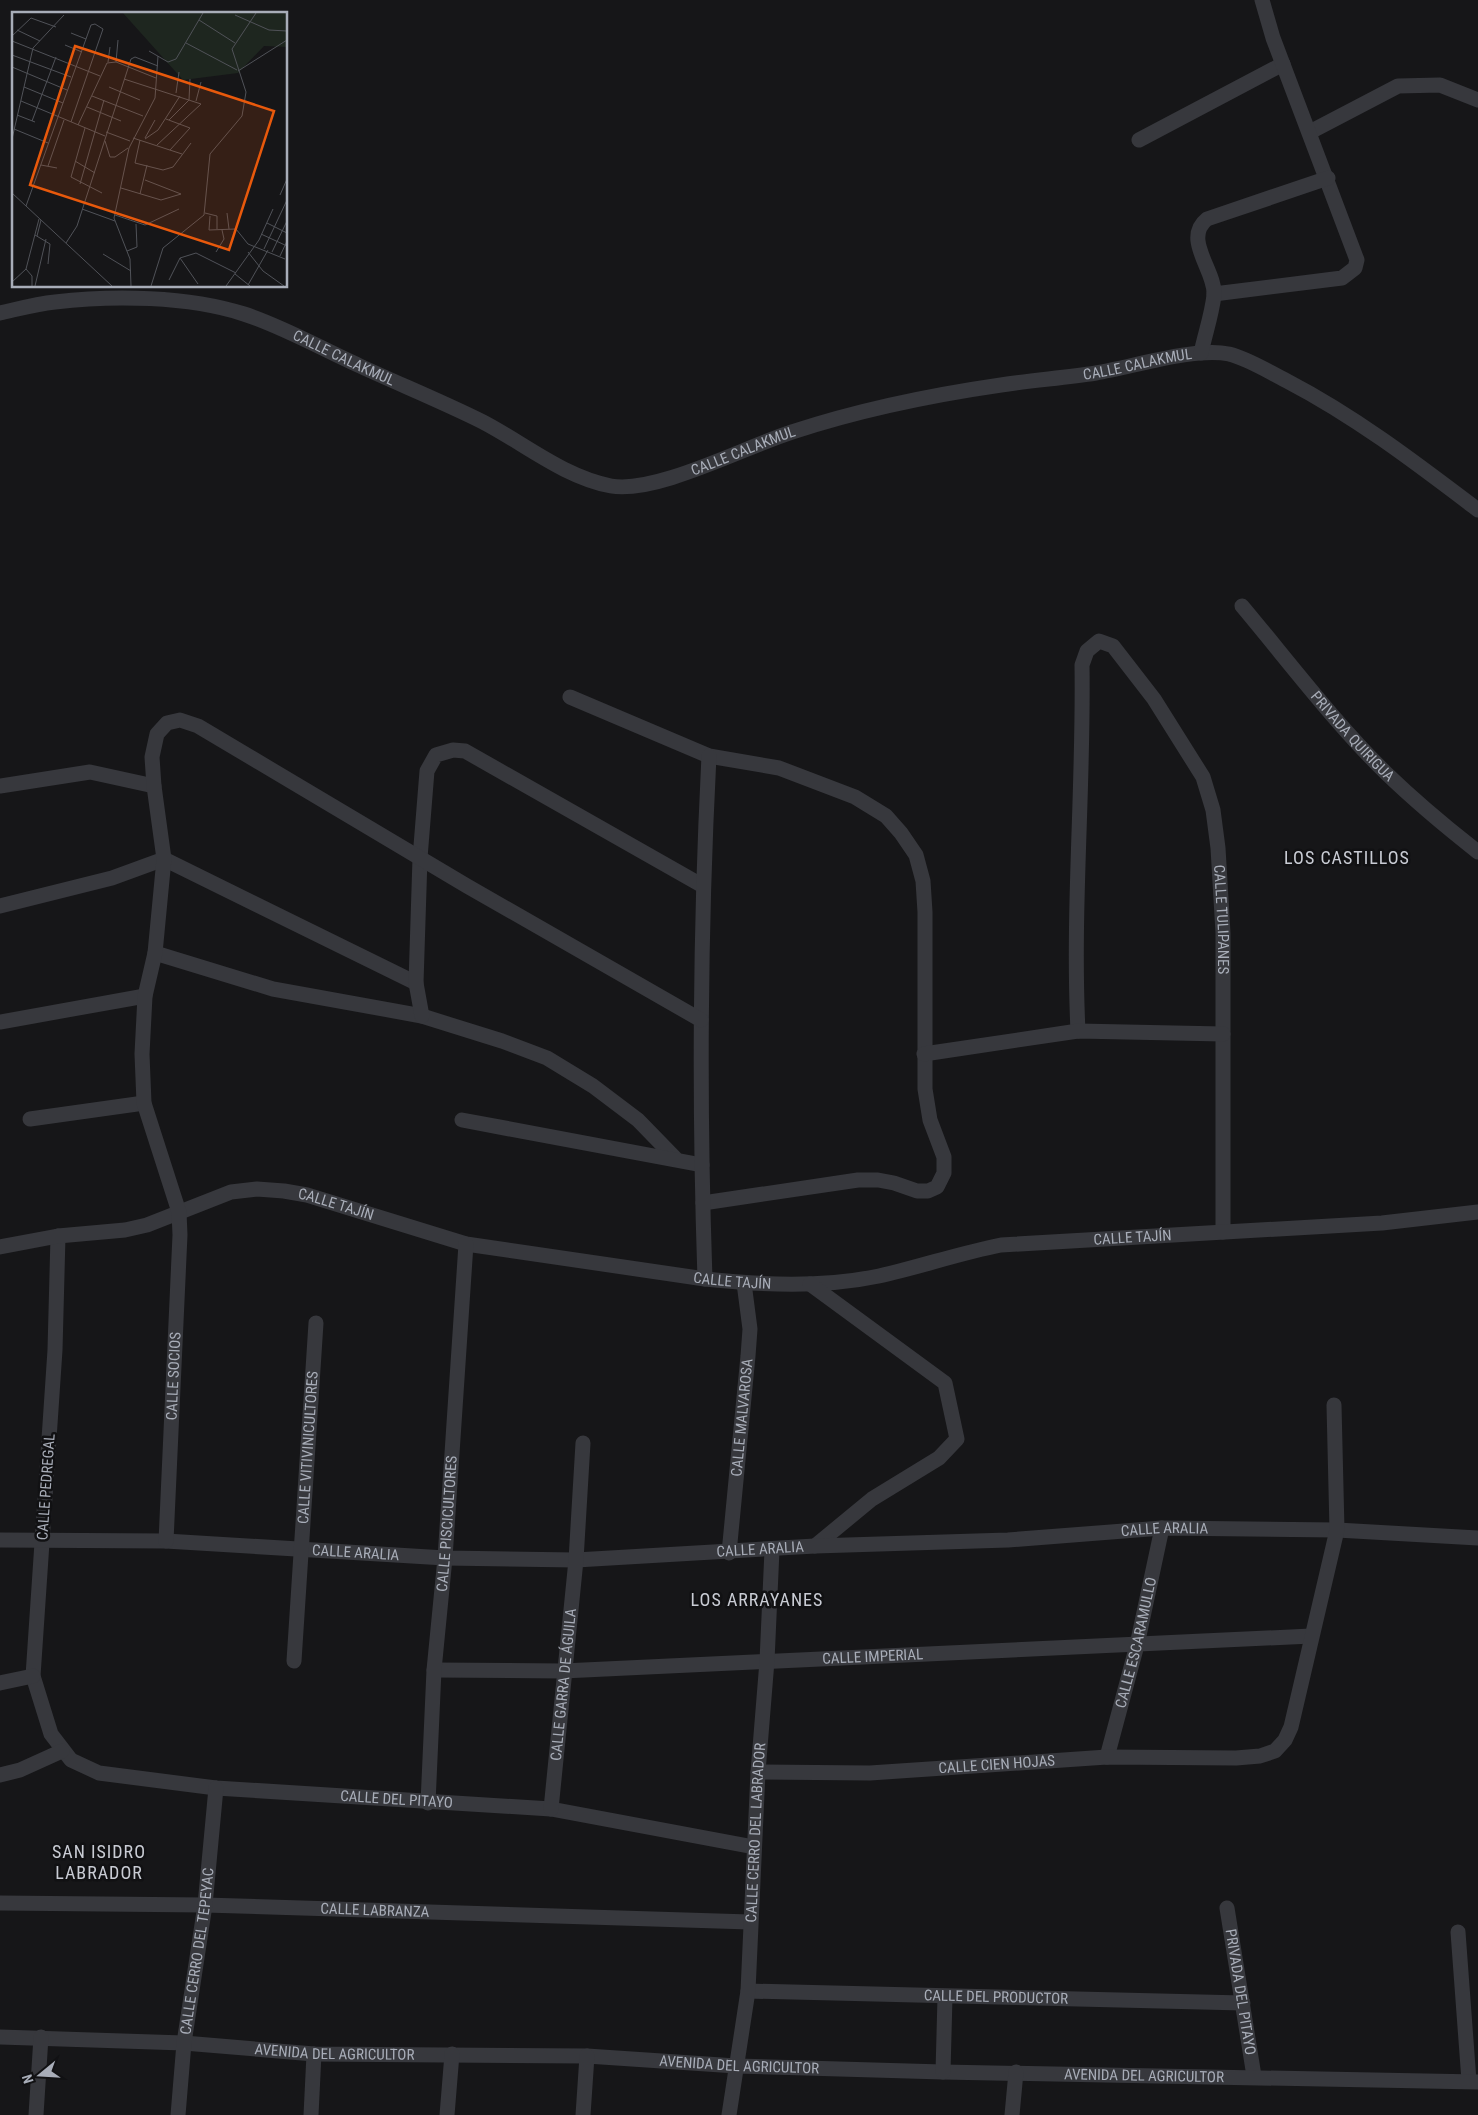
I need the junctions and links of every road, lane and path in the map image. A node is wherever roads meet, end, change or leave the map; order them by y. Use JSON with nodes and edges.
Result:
{"nodes":[{"id":1,"x":1262,"y":0,"type":"edge"},
{"id":2,"x":1283,"y":64,"type":"junction"},
{"id":3,"x":1478,"y":100,"type":"edge"},
{"id":4,"x":1310,"y":132,"type":"junction"},
{"id":5,"x":1139,"y":140,"type":"dead end"},
{"id":6,"x":1328,"y":178,"type":"junction"},
{"id":7,"x":1214,"y":294,"type":"junction"},
{"id":8,"x":0,"y":313,"type":"edge"},
{"id":9,"x":1201,"y":353,"type":"junction"},
{"id":10,"x":1478,"y":510,"type":"edge"},
{"id":11,"x":1242,"y":606,"type":"dead end"},
{"id":12,"x":570,"y":697,"type":"dead end"},
{"id":13,"x":709,"y":756,"type":"junction"},
{"id":14,"x":0,"y":786,"type":"edge"},
{"id":15,"x":154,"y":786,"type":"junction"},
{"id":16,"x":1478,"y":852,"type":"edge"},
{"id":17,"x":420,"y":858,"type":"junction"},
{"id":18,"x":164,"y":859,"type":"junction"},
{"id":19,"x":703,"y":886,"type":"junction"},
{"id":20,"x":0,"y":906,"type":"edge"},
{"id":21,"x":155,"y":953,"type":"junction"},
{"id":22,"x":416,"y":983,"type":"junction"},
{"id":23,"x":145,"y":996,"type":"junction"},
{"id":24,"x":422,"y":1016,"type":"junction"},
{"id":25,"x":702,"y":1020,"type":"junction"},
{"id":26,"x":0,"y":1022,"type":"edge"},
{"id":27,"x":1078,"y":1031,"type":"junction"},
{"id":28,"x":1223,"y":1034,"type":"junction"},
{"id":29,"x":924,"y":1054,"type":"junction"},
{"id":30,"x":144,"y":1103,"type":"junction"},
{"id":31,"x":30,"y":1119,"type":"dead end"},
{"id":32,"x":462,"y":1120,"type":"dead end"},
{"id":33,"x":675,"y":1158,"type":"junction"},
{"id":34,"x":702,"y":1165,"type":"junction"},
{"id":35,"x":702,"y":1203,"type":"junction"},
{"id":36,"x":179,"y":1212,"type":"junction"},
{"id":37,"x":1478,"y":1212,"type":"edge"},
{"id":38,"x":1223,"y":1232,"type":"junction"},
{"id":39,"x":58,"y":1236,"type":"junction"},
{"id":40,"x":466,"y":1244,"type":"junction"},
{"id":41,"x":0,"y":1247,"type":"edge"},
{"id":42,"x":705,"y":1280,"type":"junction"},
{"id":43,"x":744,"y":1283,"type":"junction"},
{"id":44,"x":810,"y":1284,"type":"junction"},
{"id":45,"x":316,"y":1323,"type":"dead end"},
{"id":46,"x":1334,"y":1404,"type":"dead end"},
{"id":47,"x":583,"y":1443,"type":"dead end"},
{"id":48,"x":1162,"y":1528,"type":"junction"},
{"id":49,"x":1337,"y":1530,"type":"junction"},
{"id":50,"x":1478,"y":1538,"type":"edge"},
{"id":51,"x":0,"y":1540,"type":"edge"},
{"id":52,"x":42,"y":1541,"type":"junction"},
{"id":53,"x":166,"y":1541,"type":"junction"},
{"id":54,"x":815,"y":1546,"type":"junction"},
{"id":55,"x":303,"y":1550,"type":"junction"},
{"id":56,"x":772,"y":1550,"type":"junction"},
{"id":57,"x":729,"y":1552,"type":"junction"},
{"id":58,"x":445,"y":1558,"type":"junction"},
{"id":59,"x":576,"y":1560,"type":"junction"},
{"id":60,"x":1311,"y":1636,"type":"junction"},
{"id":61,"x":1137,"y":1645,"type":"junction"},
{"id":62,"x":294,"y":1661,"type":"dead end"},
{"id":63,"x":767,"y":1661,"type":"junction"},
{"id":64,"x":434,"y":1670,"type":"junction"},
{"id":65,"x":563,"y":1671,"type":"junction"},
{"id":66,"x":34,"y":1676,"type":"junction"},
{"id":67,"x":0,"y":1683,"type":"edge"},
{"id":68,"x":50,"y":1734,"type":"joint"},
{"id":69,"x":62,"y":1751,"type":"junction"},
{"id":70,"x":1107,"y":1757,"type":"junction"},
{"id":71,"x":758,"y":1772,"type":"junction"},
{"id":72,"x":0,"y":1775,"type":"edge"},
{"id":73,"x":216,"y":1788,"type":"junction"},
{"id":74,"x":428,"y":1803,"type":"junction"},
{"id":75,"x":551,"y":1809,"type":"junction"},
{"id":76,"x":754,"y":1847,"type":"junction"},
{"id":77,"x":0,"y":1903,"type":"edge"},
{"id":78,"x":205,"y":1905,"type":"junction"},
{"id":79,"x":1227,"y":1908,"type":"dead end"},
{"id":80,"x":750,"y":1922,"type":"junction"},
{"id":81,"x":1458,"y":1932,"type":"dead end"},
{"id":82,"x":748,"y":1991,"type":"junction"},
{"id":83,"x":945,"y":1997,"type":"junction"},
{"id":84,"x":1243,"y":2003,"type":"junction"},
{"id":85,"x":0,"y":2037,"type":"edge"},
{"id":86,"x":41,"y":2037,"type":"junction"},
{"id":87,"x":184,"y":2043,"type":"junction"},
{"id":88,"x":314,"y":2054,"type":"junction"},
{"id":89,"x":452,"y":2054,"type":"junction"},
{"id":90,"x":587,"y":2056,"type":"junction"},
{"id":91,"x":736,"y":2066,"type":"junction"},
{"id":92,"x":943,"y":2072,"type":"junction"},
{"id":93,"x":1016,"y":2072,"type":"junction"},
{"id":94,"x":1254,"y":2076,"type":"junction"},
{"id":95,"x":1474,"y":2082,"type":"edge"},
{"id":96,"x":36,"y":2115,"type":"edge"},
{"id":97,"x":178,"y":2115,"type":"edge"},
{"id":98,"x":310,"y":2115,"type":"edge"},
{"id":99,"x":447,"y":2115,"type":"edge"},
{"id":100,"x":583,"y":2115,"type":"edge"},
{"id":101,"x":728,"y":2115,"type":"edge"},
{"id":102,"x":1012,"y":2115,"type":"edge"}],
"edges":[{"from":1,"to":2,"type":"street"},
{"from":2,"to":4,"type":"street"},
{"from":2,"to":5,"type":"street"},
{"from":3,"to":4,"type":"street"},
{"from":4,"to":6,"type":"street"},
{"from":6,"to":7,"type":"street"},
{"from":6,"to":7,"type":"street"},
{"from":7,"to":9,"type":"street"},
{"from":8,"to":9,"type":"street","name":"CALLE CALAKMUL"},
{"from":9,"to":10,"type":"street","name":"CALLE CALAKMUL"},
{"from":11,"to":16,"type":"street","name":"PRIVADA QUIRIGUA"},
{"from":12,"to":13,"type":"street"},
{"from":13,"to":19,"type":"street"},
{"from":13,"to":29,"type":"street"},
{"from":14,"to":15,"type":"street"},
{"from":15,"to":17,"type":"street","name":"CALLE SOCIOS"},
{"from":15,"to":18,"type":"street","name":"CALLE SOCIOS"},
{"from":17,"to":19,"type":"street"},
{"from":17,"to":22,"type":"street"},
{"from":17,"to":25,"type":"street","name":"CALLE SOCIOS"},
{"from":18,"to":20,"type":"street"},
{"from":18,"to":21,"type":"street","name":"CALLE SOCIOS"},
{"from":18,"to":22,"type":"street"},
{"from":19,"to":25,"type":"street"},
{"from":21,"to":23,"type":"street","name":"CALLE SOCIOS"},
{"from":21,"to":24,"type":"street"},
{"from":22,"to":24,"type":"street"},
{"from":23,"to":26,"type":"street"},
{"from":23,"to":30,"type":"street","name":"CALLE SOCIOS"},
{"from":24,"to":33,"type":"street"},
{"from":25,"to":34,"type":"street"},
{"from":27,"to":28,"type":"street"},
{"from":27,"to":28,"type":"street","name":"CALLE TULIPANES"},
{"from":27,"to":29,"type":"street"},
{"from":28,"to":38,"type":"street","name":"CALLE TULIPANES"},
{"from":29,"to":35,"type":"street"},
{"from":30,"to":31,"type":"street"},
{"from":30,"to":36,"type":"street","name":"CALLE SOCIOS"},
{"from":32,"to":33,"type":"street"},
{"from":33,"to":34,"type":"street"},
{"from":34,"to":35,"type":"street"},
{"from":35,"to":42,"type":"street"},
{"from":36,"to":39,"type":"street","name":"CALLE TAJÍN"},
{"from":36,"to":40,"type":"street","name":"CALLE TAJÍN"},
{"from":36,"to":53,"type":"street","name":"CALLE SOCIOS"},
{"from":37,"to":38,"type":"street","name":"CALLE TAJÍN"},
{"from":38,"to":44,"type":"street","name":"CALLE TAJÍN"},
{"from":39,"to":41,"type":"street","name":"CALLE TAJÍN"},
{"from":39,"to":52,"type":"street","name":"CALLE PEDREGAL"},
{"from":40,"to":42,"type":"street","name":"CALLE TAJÍN"},
{"from":40,"to":58,"type":"street","name":"CALLE PISCICULTORES"},
{"from":42,"to":43,"type":"street","name":"CALLE TAJÍN"},
{"from":43,"to":44,"type":"street","name":"CALLE TAJÍN"},
{"from":43,"to":57,"type":"street","name":"CALLE MALVAROSA"},
{"from":44,"to":54,"type":"street"},
{"from":45,"to":55,"type":"street","name":"CALLE VITIVINICULTORES"},
{"from":46,"to":49,"type":"street","name":"CALLE CIEN HOJAS"},
{"from":47,"to":59,"type":"street","name":"CALLE GARRA DE ÁGUILA"},
{"from":48,"to":49,"type":"street","name":"CALLE ARALIA"},
{"from":48,"to":54,"type":"street","name":"CALLE ARALIA"},
{"from":48,"to":61,"type":"street","name":"CALLE ESCARAMULLO"},
{"from":49,"to":50,"type":"street","name":"CALLE ARALIA"},
{"from":49,"to":60,"type":"street","name":"CALLE CIEN HOJAS"},
{"from":51,"to":52,"type":"street","name":"CALLE ARALIA"},
{"from":52,"to":53,"type":"street","name":"CALLE ARALIA"},
{"from":52,"to":66,"type":"street","name":"CALLE PEDREGAL"},
{"from":53,"to":55,"type":"street","name":"CALLE ARALIA"},
{"from":54,"to":56,"type":"street","name":"CALLE ARALIA"},
{"from":55,"to":58,"type":"street","name":"CALLE ARALIA"},
{"from":55,"to":62,"type":"street","name":"CALLE VITIVINICULTORES"},
{"from":56,"to":57,"type":"street","name":"CALLE ARALIA"},
{"from":56,"to":63,"type":"street","name":"CALLE CERRO DEL LABRADOR"},
{"from":57,"to":59,"type":"street","name":"CALLE ARALIA"},
{"from":58,"to":59,"type":"street","name":"CALLE ARALIA"},
{"from":58,"to":64,"type":"street","name":"CALLE PISCICULTORES"},
{"from":59,"to":65,"type":"street","name":"CALLE GARRA DE ÁGUILA"},
{"from":60,"to":61,"type":"street","name":"CALLE IMPERIAL"},
{"from":60,"to":70,"type":"street","name":"CALLE CIEN HOJAS"},
{"from":61,"to":63,"type":"street","name":"CALLE IMPERIAL"},
{"from":61,"to":70,"type":"street","name":"CALLE ESCARAMULLO"},
{"from":63,"to":65,"type":"street","name":"CALLE IMPERIAL"},
{"from":63,"to":71,"type":"street","name":"CALLE CERRO DEL LABRADOR"},
{"from":64,"to":65,"type":"street","name":"CALLE IMPERIAL"},
{"from":64,"to":74,"type":"street","name":"CALLE PISCICULTORES"},
{"from":65,"to":75,"type":"street","name":"CALLE GARRA DE ÁGUILA"},
{"from":66,"to":67,"type":"street"},
{"from":66,"to":68,"type":"street","name":"CALLE PEDREGAL"},
{"from":68,"to":69,"type":"street","name":"CALLE DEL PITAYO"},
{"from":69,"to":72,"type":"street"},
{"from":69,"to":73,"type":"street","name":"CALLE DEL PITAYO"},
{"from":70,"to":71,"type":"street","name":"CALLE CIEN HOJAS"},
{"from":71,"to":76,"type":"street","name":"CALLE CERRO DEL LABRADOR"},
{"from":73,"to":74,"type":"street","name":"CALLE DEL PITAYO"},
{"from":73,"to":78,"type":"street","name":"CALLE CERRO DEL TEPEYAC"},
{"from":74,"to":75,"type":"street","name":"CALLE DEL PITAYO"},
{"from":75,"to":76,"type":"street","name":"CALLE DEL PITAYO"},
{"from":76,"to":80,"type":"street","name":"CALLE CERRO DEL LABRADOR"},
{"from":77,"to":78,"type":"street","name":"CALLE LABRANZA"},
{"from":78,"to":80,"type":"street","name":"CALLE LABRANZA"},
{"from":78,"to":87,"type":"street","name":"CALLE CERRO DEL TEPEYAC"},
{"from":79,"to":84,"type":"street","name":"PRIVADA DEL PITAYO"},
{"from":80,"to":82,"type":"street","name":"CALLE CERRO DEL LABRADOR"},
{"from":81,"to":95,"type":"street"},
{"from":82,"to":83,"type":"street","name":"CALLE DEL PRODUCTOR"},
{"from":82,"to":91,"type":"street","name":"CALLE CERRO DEL LABRADOR"},
{"from":83,"to":84,"type":"street","name":"CALLE DEL PRODUCTOR"},
{"from":83,"to":92,"type":"street"},
{"from":84,"to":94,"type":"street","name":"PRIVADA DEL PITAYO"},
{"from":85,"to":86,"type":"street","name":"AVENIDA DEL AGRICULTOR"},
{"from":86,"to":87,"type":"street","name":"AVENIDA DEL AGRICULTOR"},
{"from":86,"to":96,"type":"street"},
{"from":87,"to":88,"type":"street","name":"AVENIDA DEL AGRICULTOR"},
{"from":87,"to":97,"type":"street","name":"CALLE CERRO DEL TEPEYAC"},
{"from":88,"to":89,"type":"street","name":"AVENIDA DEL AGRICULTOR"},
{"from":88,"to":98,"type":"street"},
{"from":89,"to":90,"type":"street","name":"AVENIDA DEL AGRICULTOR"},
{"from":89,"to":99,"type":"street"},
{"from":90,"to":91,"type":"street","name":"AVENIDA DEL AGRICULTOR"},
{"from":90,"to":100,"type":"street"},
{"from":91,"to":92,"type":"street","name":"AVENIDA DEL AGRICULTOR"},
{"from":91,"to":101,"type":"street","name":"CALLE CERRO DEL LABRADOR"},
{"from":92,"to":93,"type":"street","name":"AVENIDA DEL AGRICULTOR"},
{"from":93,"to":94,"type":"street","name":"AVENIDA DEL AGRICULTOR"},
{"from":93,"to":102,"type":"street"},
{"from":94,"to":95,"type":"street","name":"AVENIDA DEL AGRICULTOR"}]}
